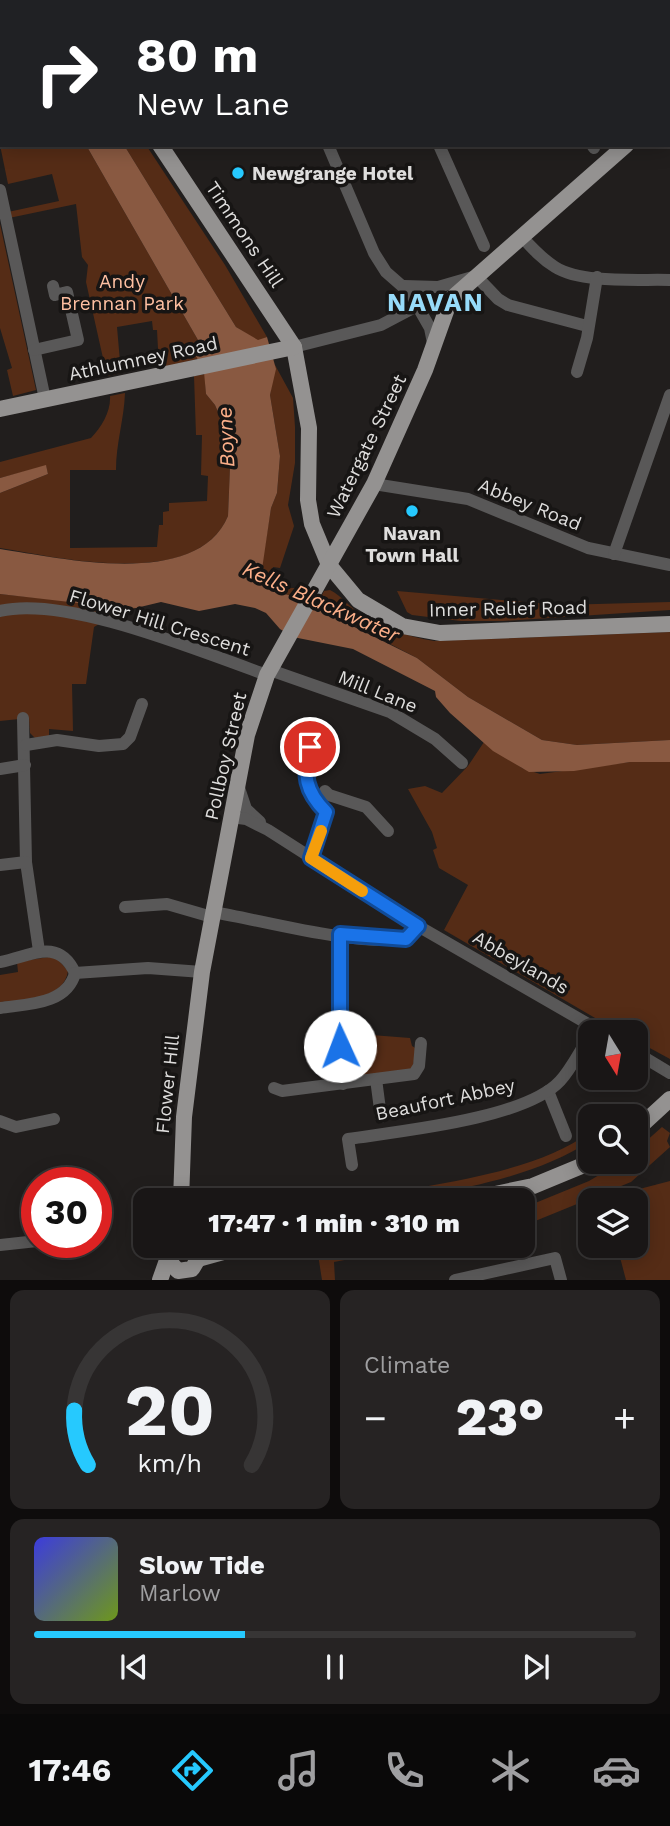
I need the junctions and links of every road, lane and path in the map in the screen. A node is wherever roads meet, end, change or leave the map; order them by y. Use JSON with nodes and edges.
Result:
{"nodes":[{"id":1,"x":161,"y":147,"type":"edge"},
{"id":2,"x":329,"y":147,"type":"edge"},
{"id":3,"x":440,"y":147,"type":"edge"},
{"id":4,"x":619,"y":147,"type":"edge"},
{"id":5,"x":599,"y":153,"type":"edge"},
{"id":6,"x":0,"y":190,"type":"edge"},
{"id":7,"x":522,"y":237,"type":"junction"},
{"id":8,"x":489,"y":255,"type":"junction"},
{"id":9,"x":476,"y":276,"type":"junction"},
{"id":10,"x":597,"y":277,"type":"junction"},
{"id":11,"x":670,"y":280,"type":"edge"},
{"id":12,"x":53,"y":286,"type":"dead end"},
{"id":13,"x":404,"y":286,"type":"junction"},
{"id":14,"x":417,"y":306,"type":"junction"},
{"id":15,"x":587,"y":326,"type":"junction"},
{"id":16,"x":433,"y":343,"type":"junction"},
{"id":17,"x":293,"y":347,"type":"junction"},
{"id":18,"x":34,"y":350,"type":"junction"},
{"id":19,"x":577,"y":372,"type":"dead end"},
{"id":20,"x":670,"y":395,"type":"edge"},
{"id":21,"x":46,"y":399,"type":"junction"},
{"id":22,"x":0,"y":409,"type":"edge"},
{"id":23,"x":374,"y":484,"type":"junction"},
{"id":24,"x":614,"y":554,"type":"junction"},
{"id":25,"x":330,"y":565,"type":"junction"},
{"id":26,"x":670,"y":565,"type":"edge"},
{"id":27,"x":0,"y":611,"type":"edge"},
{"id":28,"x":670,"y":624,"type":"edge"},
{"id":29,"x":268,"y":673,"type":"junction"},
{"id":30,"x":142,"y":704,"type":"dead end"},
{"id":31,"x":23,"y":718,"type":"dead end"},
{"id":32,"x":26,"y":745,"type":"junction"},
{"id":33,"x":310,"y":747,"type":"dead end"},
{"id":34,"x":462,"y":764,"type":"dead end"},
{"id":35,"x":24,"y":765,"type":"junction"},
{"id":36,"x":0,"y":769,"type":"edge"},
{"id":37,"x":240,"y":774,"type":"junction"},
{"id":38,"x":325,"y":816,"type":"junction"},
{"id":39,"x":231,"y":817,"type":"junction"},
{"id":40,"x":268,"y":830,"type":"junction"},
{"id":41,"x":388,"y":831,"type":"dead end"},
{"id":42,"x":311,"y":858,"type":"junction"},
{"id":43,"x":26,"y":862,"type":"junction"},
{"id":44,"x":0,"y":865,"type":"edge"},
{"id":45,"x":125,"y":907,"type":"dead end"},
{"id":46,"x":213,"y":914,"type":"junction"},
{"id":47,"x":418,"y":926,"type":"junction"},
{"id":48,"x":340,"y":934,"type":"junction"},
{"id":49,"x":39,"y":951,"type":"junction"},
{"id":50,"x":0,"y":962,"type":"edge"},
{"id":51,"x":202,"y":972,"type":"junction"},
{"id":52,"x":75,"y":973,"type":"junction"},
{"id":53,"x":0,"y":1008,"type":"edge"},
{"id":54,"x":578,"y":1022,"type":"edge"},
{"id":55,"x":421,"y":1044,"type":"dead end"},
{"id":56,"x":578,"y":1056,"type":"edge"},
{"id":57,"x":648,"y":1060,"type":"edge"},
{"id":58,"x":670,"y":1073,"type":"edge"},
{"id":59,"x":376,"y":1079,"type":"junction"},
{"id":60,"x":343,"y":1084,"type":"junction"},
{"id":61,"x":274,"y":1088,"type":"dead end"},
{"id":62,"x":548,"y":1091,"type":"junction"},
{"id":63,"x":670,"y":1099,"type":"edge"},
{"id":64,"x":381,"y":1117,"type":"dead end"},
{"id":65,"x":54,"y":1119,"type":"dead end"},
{"id":66,"x":648,"y":1119,"type":"edge"},
{"id":67,"x":0,"y":1121,"type":"edge"},
{"id":68,"x":566,"y":1136,"type":"dead end"},
{"id":69,"x":352,"y":1165,"type":"dead end"},
{"id":70,"x":578,"y":1168,"type":"edge"},
{"id":71,"x":181,"y":1188,"type":"edge"},
{"id":72,"x":521,"y":1188,"type":"edge"},
{"id":73,"x":21,"y":1243,"type":"edge"},
{"id":74,"x":0,"y":1245,"type":"edge"},
{"id":75,"x":208,"y":1258,"type":"edge"},
{"id":76,"x":184,"y":1266,"type":"edge"},
{"id":77,"x":160,"y":1280,"type":"edge"},
{"id":78,"x":455,"y":1280,"type":"edge"},
{"id":79,"x":561,"y":1280,"type":"edge"}],
"edges":[{"from":1,"to":17,"type":"main road","name":"Timmons Hill"},
{"from":2,"to":13,"type":"street"},
{"from":3,"to":8,"type":"street"},
{"from":4,"to":5,"type":"main road","name":"Watergate Street"},
{"from":5,"to":7,"type":"main road","name":"Watergate Street"},
{"from":6,"to":18,"type":"street"},
{"from":7,"to":8,"type":"main road","name":"Watergate Street"},
{"from":7,"to":10,"type":"street"},
{"from":8,"to":9,"type":"main road","name":"Watergate Street"},
{"from":9,"to":13,"type":"street"},
{"from":9,"to":15,"type":"street"},
{"from":9,"to":16,"type":"main road","name":"Watergate Street"},
{"from":10,"to":11,"type":"street"},
{"from":10,"to":15,"type":"street"},
{"from":12,"to":18,"type":"street"},
{"from":13,"to":14,"type":"street"},
{"from":14,"to":16,"type":"street"},
{"from":14,"to":17,"type":"street"},
{"from":15,"to":19,"type":"street"},
{"from":16,"to":23,"type":"main road","name":"Watergate Street"},
{"from":17,"to":21,"type":"main road","name":"Athlumney Road"},
{"from":17,"to":25,"type":"main road","name":"Timmons Hill"},
{"from":18,"to":21,"type":"street"},
{"from":20,"to":24,"type":"street"},
{"from":21,"to":22,"type":"main road","name":"Athlumney Road"},
{"from":23,"to":24,"type":"street","name":"Abbey Road"},
{"from":23,"to":25,"type":"main road","name":"Watergate Street"},
{"from":24,"to":26,"type":"street","name":"Abbey Road"},
{"from":25,"to":28,"type":"main road","name":"Inner Relief Road"},
{"from":25,"to":29,"type":"main road","name":"Pollboy Street"},
{"from":27,"to":29,"type":"street","name":"Flower Hill Crescent"},
{"from":29,"to":34,"type":"street","name":"Mill Lane"},
{"from":29,"to":37,"type":"main road","name":"Pollboy Street"},
{"from":30,"to":32,"type":"street"},
{"from":31,"to":32,"type":"street"},
{"from":32,"to":35,"type":"street"},
{"from":33,"to":38,"type":"street"},
{"from":35,"to":36,"type":"street"},
{"from":35,"to":43,"type":"street"},
{"from":37,"to":39,"type":"main road","name":"Pollboy Street"},
{"from":37,"to":40,"type":"street"},
{"from":38,"to":41,"type":"street"},
{"from":38,"to":42,"type":"street"},
{"from":39,"to":40,"type":"street"},
{"from":39,"to":46,"type":"main road","name":"Pollboy Street"},
{"from":40,"to":42,"type":"street","name":"Abbeylands"},
{"from":42,"to":47,"type":"street","name":"Abbeylands"},
{"from":43,"to":44,"type":"street"},
{"from":43,"to":49,"type":"street"},
{"from":45,"to":46,"type":"street"},
{"from":46,"to":48,"type":"street"},
{"from":46,"to":51,"type":"main road","name":"Pollboy Street"},
{"from":47,"to":48,"type":"street"},
{"from":47,"to":54,"type":"street","name":"Abbeylands"},
{"from":48,"to":60,"type":"street"},
{"from":49,"to":50,"type":"street"},
{"from":49,"to":52,"type":"street"},
{"from":51,"to":52,"type":"street"},
{"from":51,"to":71,"type":"main road","name":"Flower Hill"},
{"from":52,"to":53,"type":"street"},
{"from":55,"to":59,"type":"street"},
{"from":56,"to":62,"type":"street","name":"Beaufort Abbey"},
{"from":57,"to":58,"type":"street"},
{"from":59,"to":60,"type":"street"},
{"from":59,"to":64,"type":"street"},
{"from":60,"to":61,"type":"street"},
{"from":62,"to":68,"type":"street"},
{"from":62,"to":69,"type":"street","name":"Beaufort Abbey"},
{"from":63,"to":66,"type":"main road"},
{"from":65,"to":67,"type":"street"},
{"from":70,"to":72,"type":"main road"},
{"from":73,"to":74,"type":"street"},
{"from":75,"to":76,"type":"main road"},
{"from":76,"to":77,"type":"main road"},
{"from":78,"to":79,"type":"street"}]}
